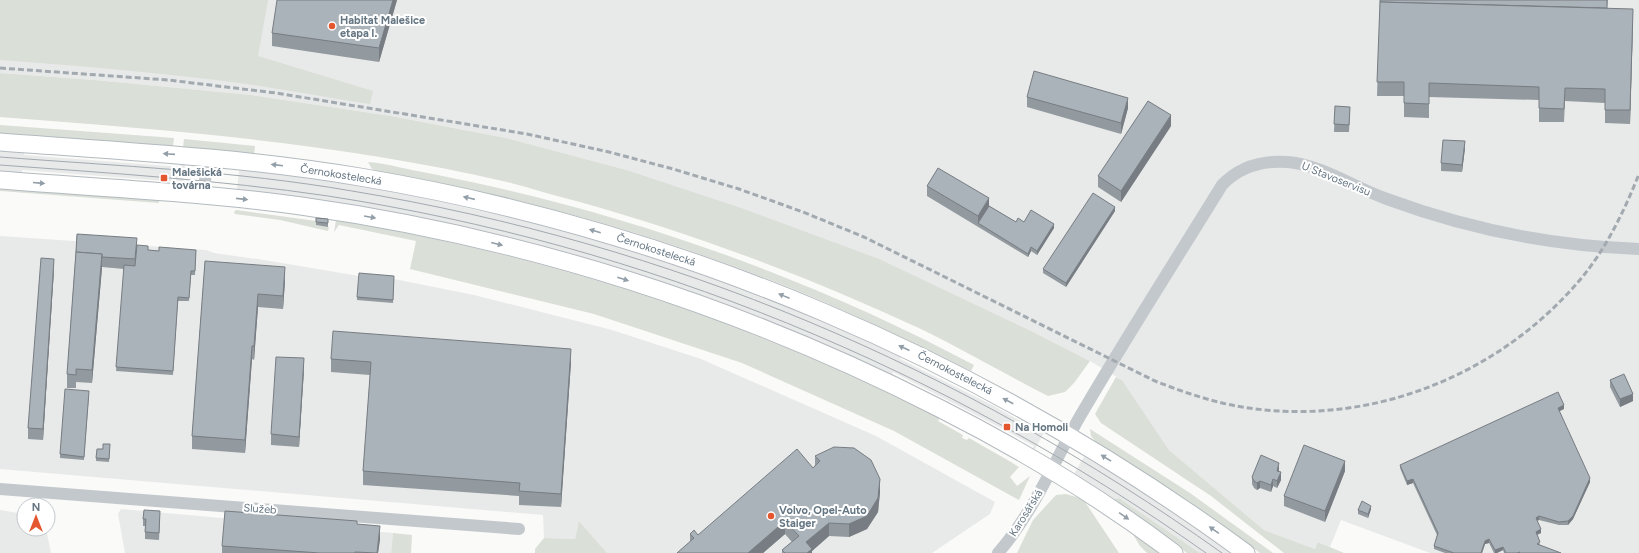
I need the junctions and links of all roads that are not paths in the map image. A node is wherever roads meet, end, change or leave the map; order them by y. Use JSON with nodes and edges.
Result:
{"nodes":[{"id":1,"x":0,"y":142,"type":"edge"},
{"id":2,"x":208,"y":158,"type":"junction"},
{"id":3,"x":0,"y":180,"type":"edge"},
{"id":4,"x":203,"y":196,"type":"junction"},
{"id":5,"x":1639,"y":249,"type":"edge"},
{"id":6,"x":1069,"y":436,"type":"junction"},
{"id":7,"x":1052,"y":470,"type":"junction"},
{"id":8,"x":0,"y":489,"type":"edge"},
{"id":9,"x":519,"y":529,"type":"dead end"},
{"id":10,"x":998,"y":553,"type":"edge"},
{"id":11,"x":1174,"y":553,"type":"edge"},
{"id":12,"x":1246,"y":553,"type":"edge"}],
"edges":[{"from":2,"to":1,"type":"main road","name":"Černokostelecká","one_way":true},
{"from":2,"to":4,"type":"street"},
{"from":6,"to":2,"type":"main road","name":"Černokostelecká","one_way":true},
{"from":3,"to":4,"type":"main road","one_way":true},
{"from":4,"to":7,"type":"main road","one_way":true},
{"from":5,"to":6,"type":"street","name":"U Stavoservisu"},
{"from":6,"to":7,"type":"street","name":"U Stavoservisu"},
{"from":12,"to":6,"type":"main road","name":"Černokostelecká","one_way":true},
{"from":7,"to":10,"type":"street","name":"Karosářská"},
{"from":7,"to":11,"type":"main road","one_way":true},
{"from":8,"to":9,"type":"street","name":"Služeb"}]}
